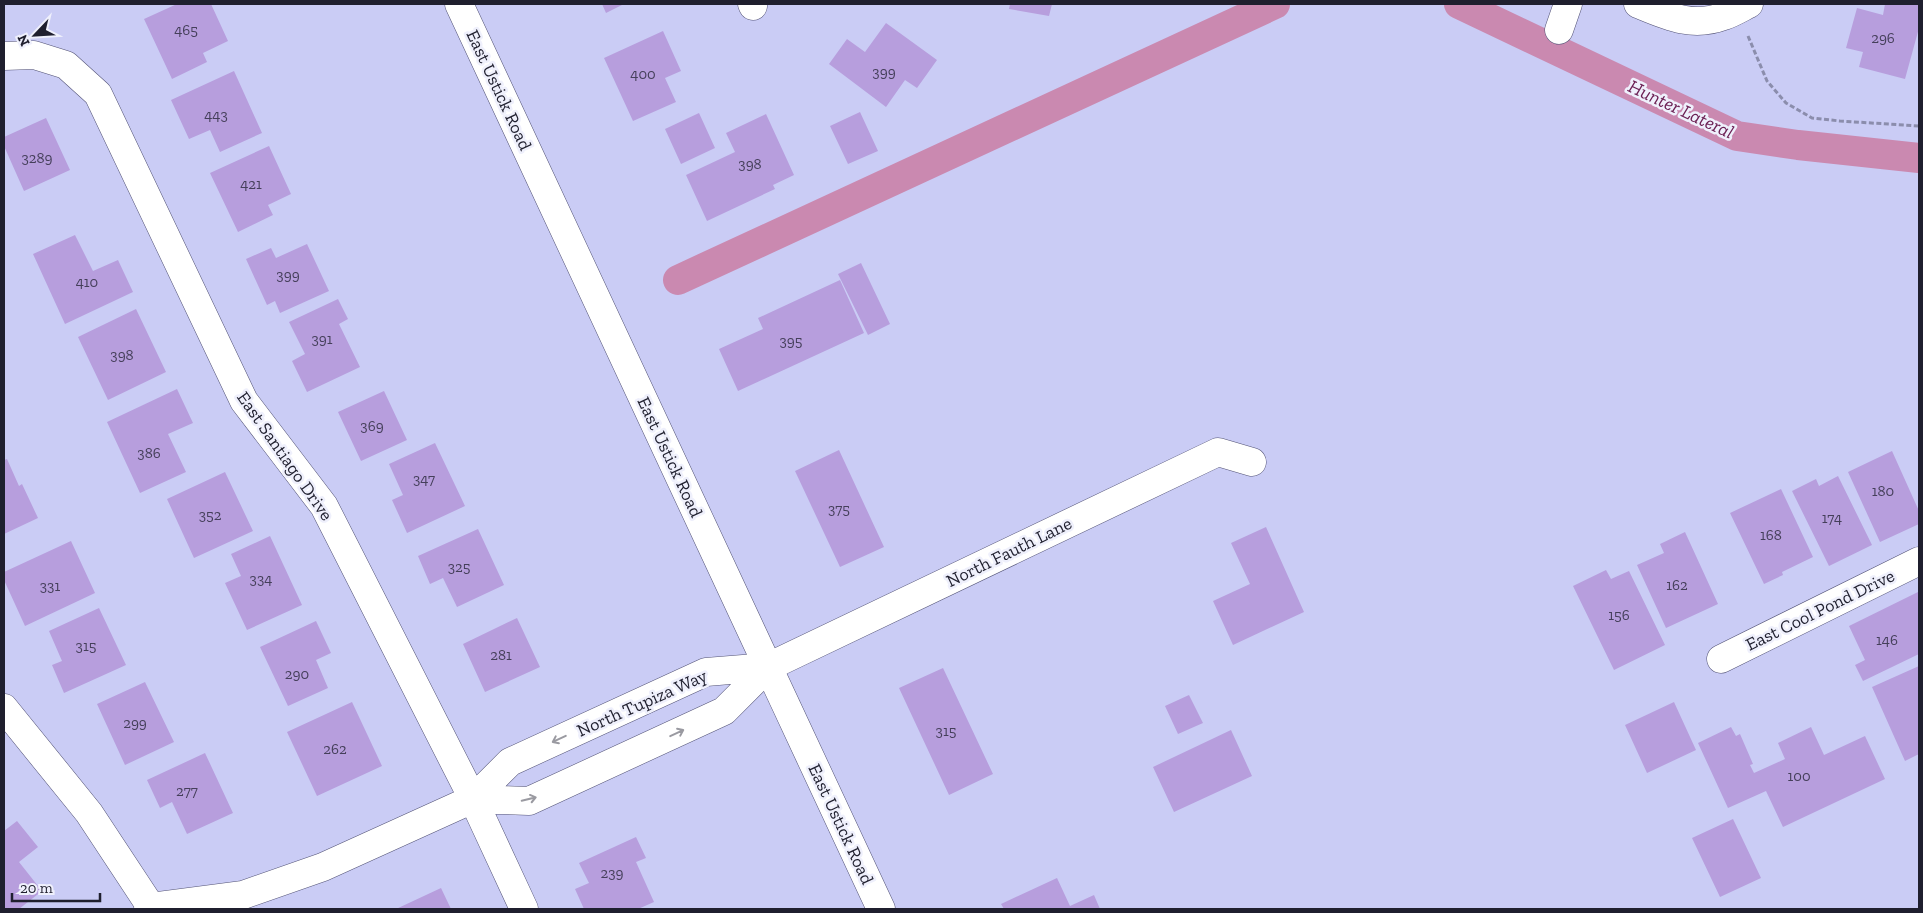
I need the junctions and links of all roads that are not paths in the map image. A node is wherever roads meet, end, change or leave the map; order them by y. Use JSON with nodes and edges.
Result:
{"nodes":[{"id":1,"x":459,"y":4,"type":"edge"},
{"id":2,"x":1568,"y":4,"type":"edge"},
{"id":3,"x":1638,"y":4,"type":"edge"},
{"id":4,"x":1749,"y":4,"type":"edge"},
{"id":5,"x":1559,"y":30,"type":"dead end"},
{"id":6,"x":4,"y":56,"type":"edge"},
{"id":7,"x":1252,"y":462,"type":"dead end"},
{"id":8,"x":1919,"y":561,"type":"edge"},
{"id":9,"x":1721,"y":659,"type":"dead end"},
{"id":10,"x":768,"y":667,"type":"junction"},
{"id":11,"x":4,"y":708,"type":"edge"},
{"id":12,"x":473,"y":799,"type":"junction"},
{"id":13,"x":149,"y":908,"type":"edge"},
{"id":14,"x":524,"y":909,"type":"edge"},
{"id":15,"x":881,"y":909,"type":"edge"}],
"edges":[{"from":1,"to":10,"type":"street","name":"East Ustick Road"},
{"from":2,"to":5,"type":"street"},
{"from":3,"to":4,"type":"street"},
{"from":6,"to":12,"type":"street","name":"East Santiago Drive"},
{"from":7,"to":10,"type":"street","name":"North Fauth Lane"},
{"from":8,"to":9,"type":"street","name":"East Cool Pond Drive"},
{"from":10,"to":12,"type":"street","name":"North Tupiza Way","one_way":true},
{"from":12,"to":10,"type":"street","name":"North Tupiza Way","one_way":true},
{"from":10,"to":15,"type":"street","name":"East Ustick Road"},
{"from":11,"to":13,"type":"street"},
{"from":12,"to":13,"type":"street","name":"North Tupiza Way"},
{"from":12,"to":14,"type":"street","name":"East Santiago Drive"}]}
